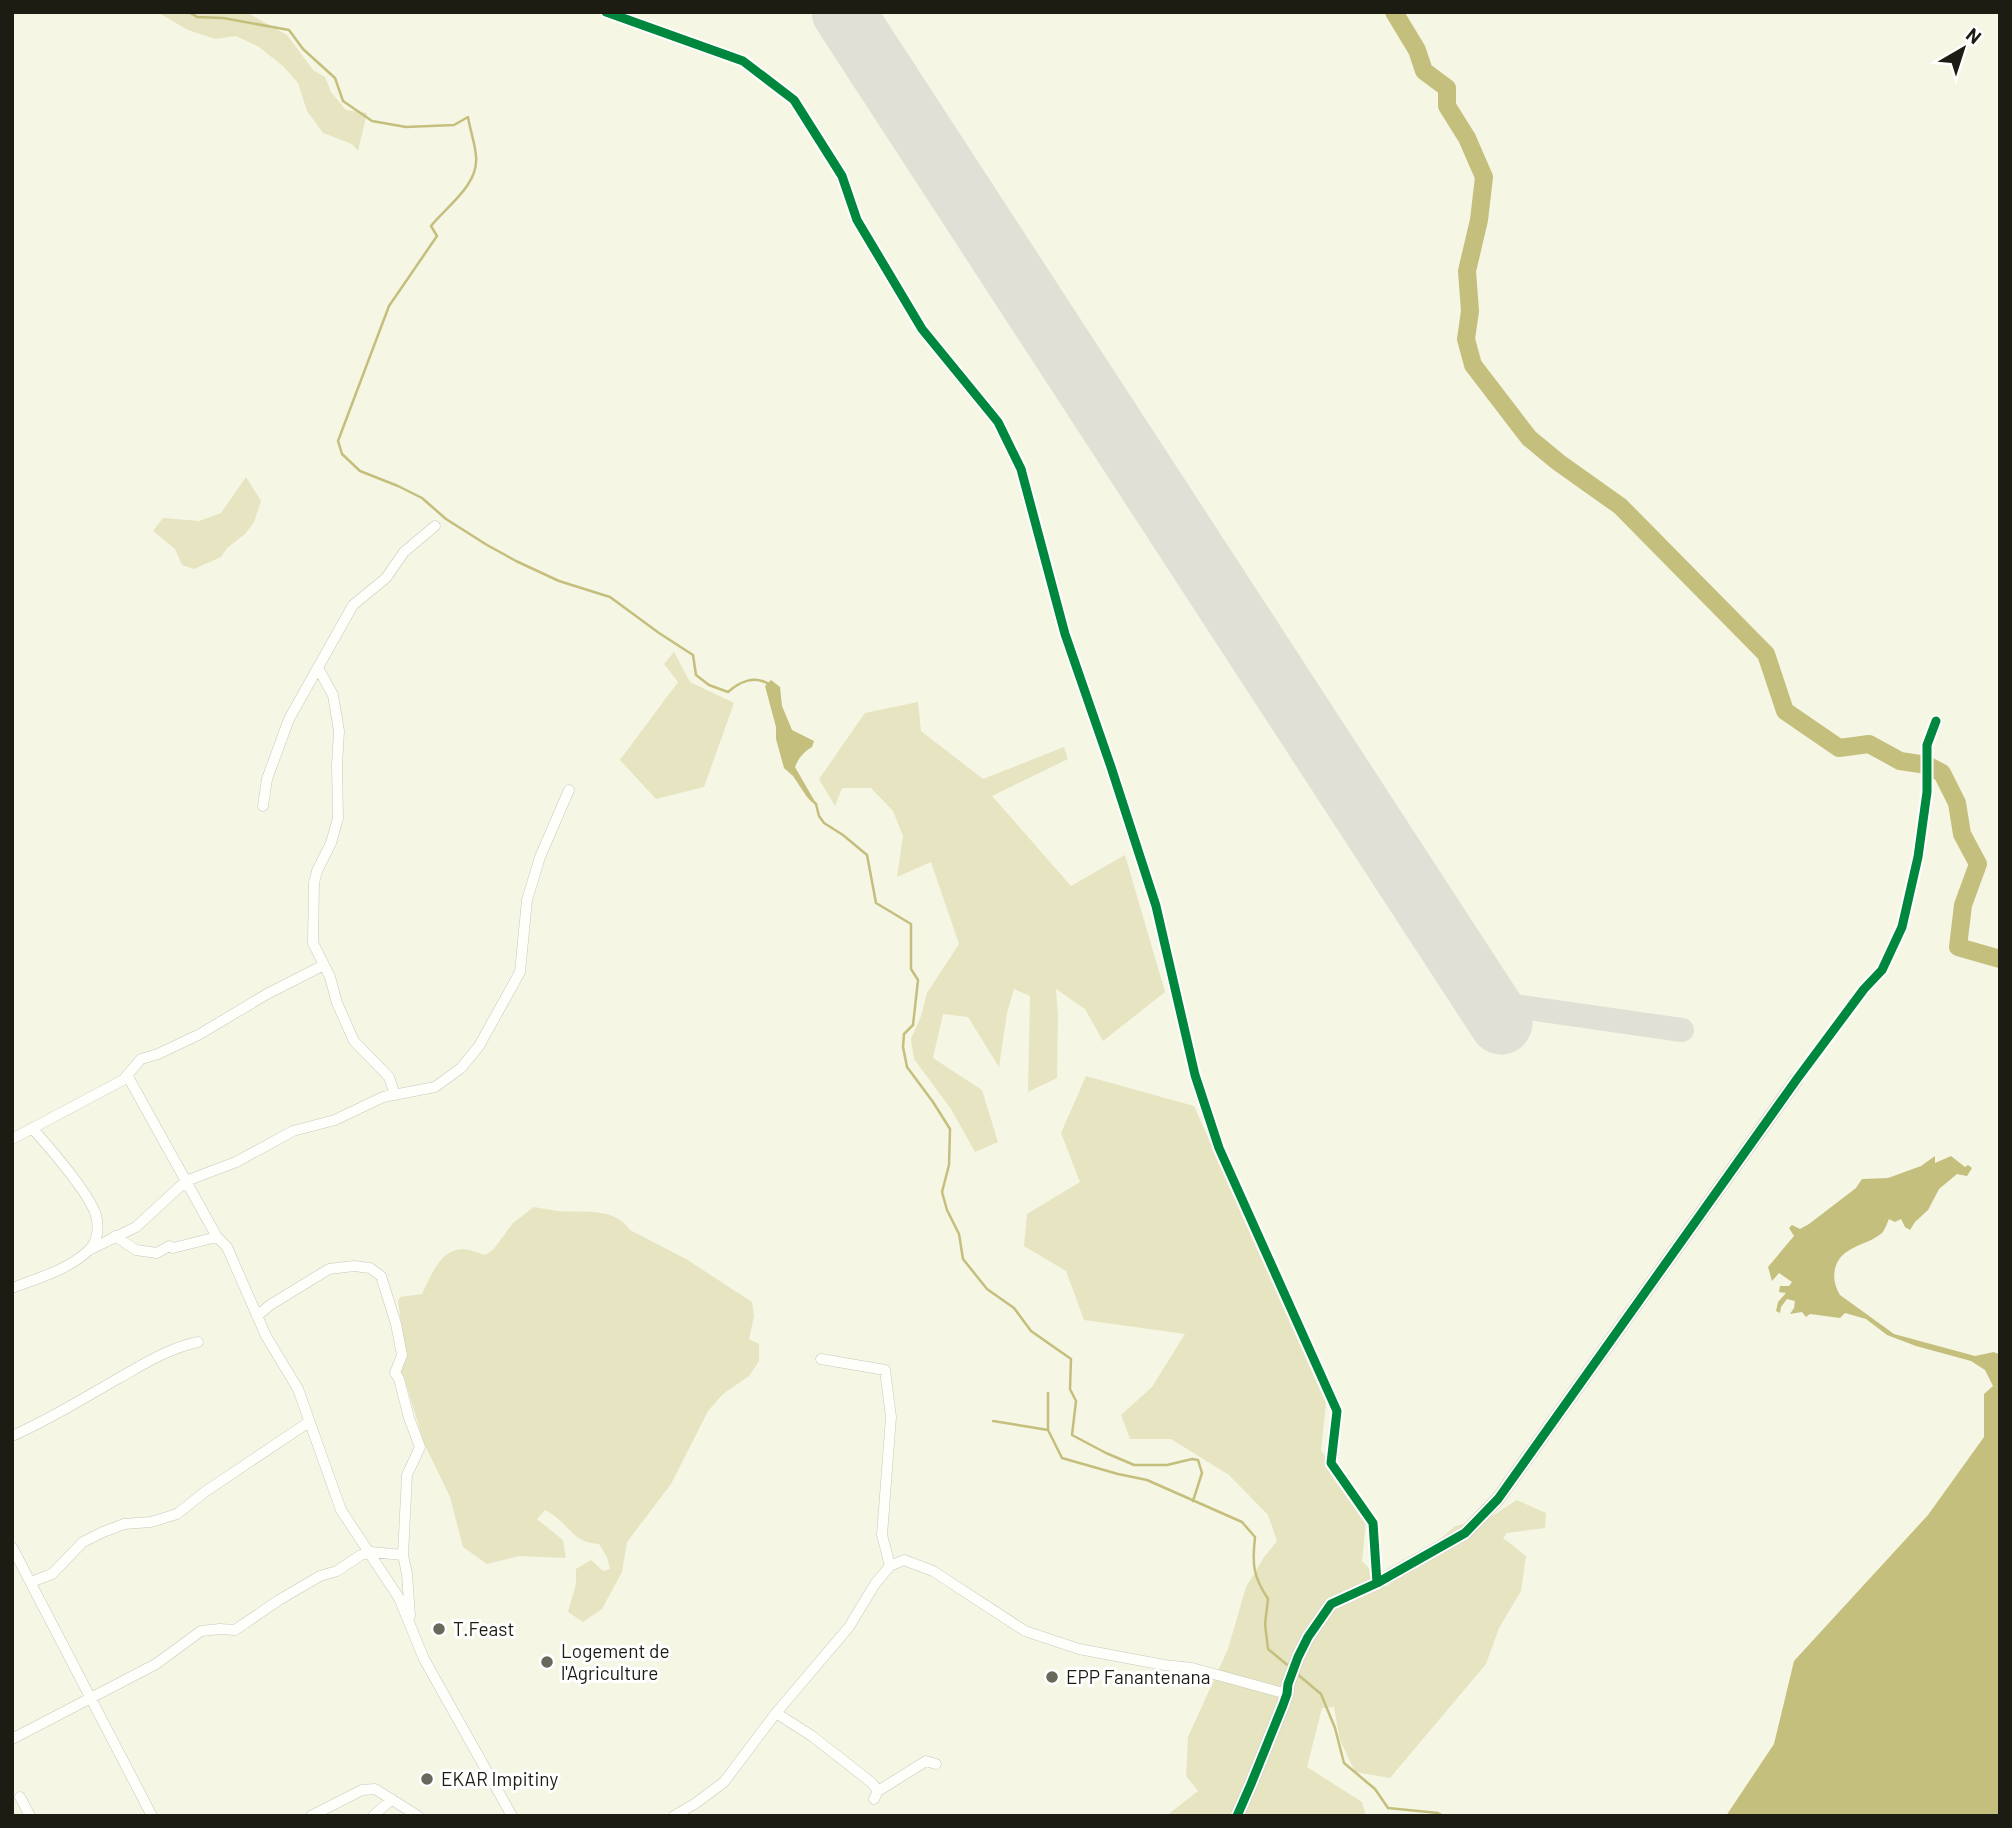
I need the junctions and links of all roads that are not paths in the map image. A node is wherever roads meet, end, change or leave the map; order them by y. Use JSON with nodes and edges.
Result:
{"nodes":[{"id":1,"x":606,"y":12,"type":"edge"},
{"id":2,"x":435,"y":526,"type":"dead end"},
{"id":3,"x":318,"y":668,"type":"junction"},
{"id":4,"x":1936,"y":721,"type":"dead end"},
{"id":5,"x":569,"y":790,"type":"dead end"},
{"id":6,"x":263,"y":806,"type":"dead end"},
{"id":7,"x":324,"y":965,"type":"junction"},
{"id":8,"x":127,"y":1075,"type":"junction"},
{"id":9,"x":1797,"y":1079,"type":"joint"},
{"id":10,"x":395,"y":1095,"type":"junction"},
{"id":11,"x":32,"y":1129,"type":"junction"},
{"id":12,"x":12,"y":1139,"type":"edge"},
{"id":13,"x":186,"y":1181,"type":"junction"},
{"id":14,"x":115,"y":1236,"type":"junction"},
{"id":15,"x":217,"y":1237,"type":"junction"},
{"id":16,"x":91,"y":1249,"type":"junction"},
{"id":17,"x":12,"y":1288,"type":"edge"},
{"id":18,"x":257,"y":1316,"type":"junction"},
{"id":19,"x":198,"y":1342,"type":"dead end"},
{"id":20,"x":821,"y":1359,"type":"dead end"},
{"id":21,"x":309,"y":1423,"type":"junction"},
{"id":22,"x":12,"y":1436,"type":"edge"},
{"id":23,"x":12,"y":1546,"type":"edge"},
{"id":24,"x":370,"y":1552,"type":"junction"},
{"id":25,"x":403,"y":1555,"type":"junction"},
{"id":26,"x":890,"y":1566,"type":"junction"},
{"id":27,"x":31,"y":1582,"type":"junction"},
{"id":28,"x":1377,"y":1583,"type":"junction"},
{"id":29,"x":410,"y":1623,"type":"junction"},
{"id":30,"x":1287,"y":1689,"type":"junction"},
{"id":31,"x":91,"y":1698,"type":"junction"},
{"id":32,"x":776,"y":1713,"type":"junction"},
{"id":33,"x":12,"y":1739,"type":"edge"},
{"id":34,"x":936,"y":1764,"type":"dead end"},
{"id":35,"x":20,"y":1797,"type":"dead end"},
{"id":36,"x":392,"y":1799,"type":"junction"},
{"id":37,"x":30,"y":1816,"type":"edge"},
{"id":38,"x":152,"y":1816,"type":"edge"},
{"id":39,"x":311,"y":1816,"type":"edge"},
{"id":40,"x":373,"y":1816,"type":"edge"},
{"id":41,"x":418,"y":1816,"type":"edge"},
{"id":42,"x":512,"y":1816,"type":"edge"},
{"id":43,"x":674,"y":1816,"type":"edge"},
{"id":44,"x":1237,"y":1816,"type":"edge"}],
"edges":[{"from":1,"to":28,"type":"street"},
{"from":2,"to":3,"type":"street"},
{"from":3,"to":6,"type":"street"},
{"from":3,"to":7,"type":"street"},
{"from":4,"to":9,"type":"street"},
{"from":5,"to":10,"type":"street"},
{"from":7,"to":8,"type":"street"},
{"from":7,"to":10,"type":"street"},
{"from":8,"to":11,"type":"street"},
{"from":8,"to":13,"type":"street"},
{"from":9,"to":28,"type":"street"},
{"from":10,"to":13,"type":"street"},
{"from":11,"to":12,"type":"street"},
{"from":11,"to":16,"type":"street"},
{"from":13,"to":14,"type":"street"},
{"from":13,"to":15,"type":"street"},
{"from":14,"to":15,"type":"street"},
{"from":14,"to":16,"type":"street"},
{"from":15,"to":18,"type":"street"},
{"from":16,"to":17,"type":"street"},
{"from":18,"to":21,"type":"street"},
{"from":18,"to":25,"type":"street"},
{"from":19,"to":22,"type":"street"},
{"from":20,"to":26,"type":"street"},
{"from":21,"to":24,"type":"street"},
{"from":21,"to":27,"type":"street"},
{"from":23,"to":27,"type":"street"},
{"from":24,"to":25,"type":"street"},
{"from":24,"to":29,"type":"street"},
{"from":24,"to":31,"type":"street"},
{"from":25,"to":29,"type":"street"},
{"from":26,"to":30,"type":"street"},
{"from":26,"to":32,"type":"street"},
{"from":27,"to":31,"type":"street"},
{"from":28,"to":30,"type":"street"},
{"from":29,"to":42,"type":"street"},
{"from":30,"to":44,"type":"street"},
{"from":31,"to":33,"type":"street"},
{"from":31,"to":38,"type":"street"},
{"from":32,"to":34,"type":"street"},
{"from":32,"to":43,"type":"street"},
{"from":35,"to":37,"type":"street"},
{"from":36,"to":39,"type":"street"},
{"from":36,"to":40,"type":"street"},
{"from":36,"to":41,"type":"street"}]}
